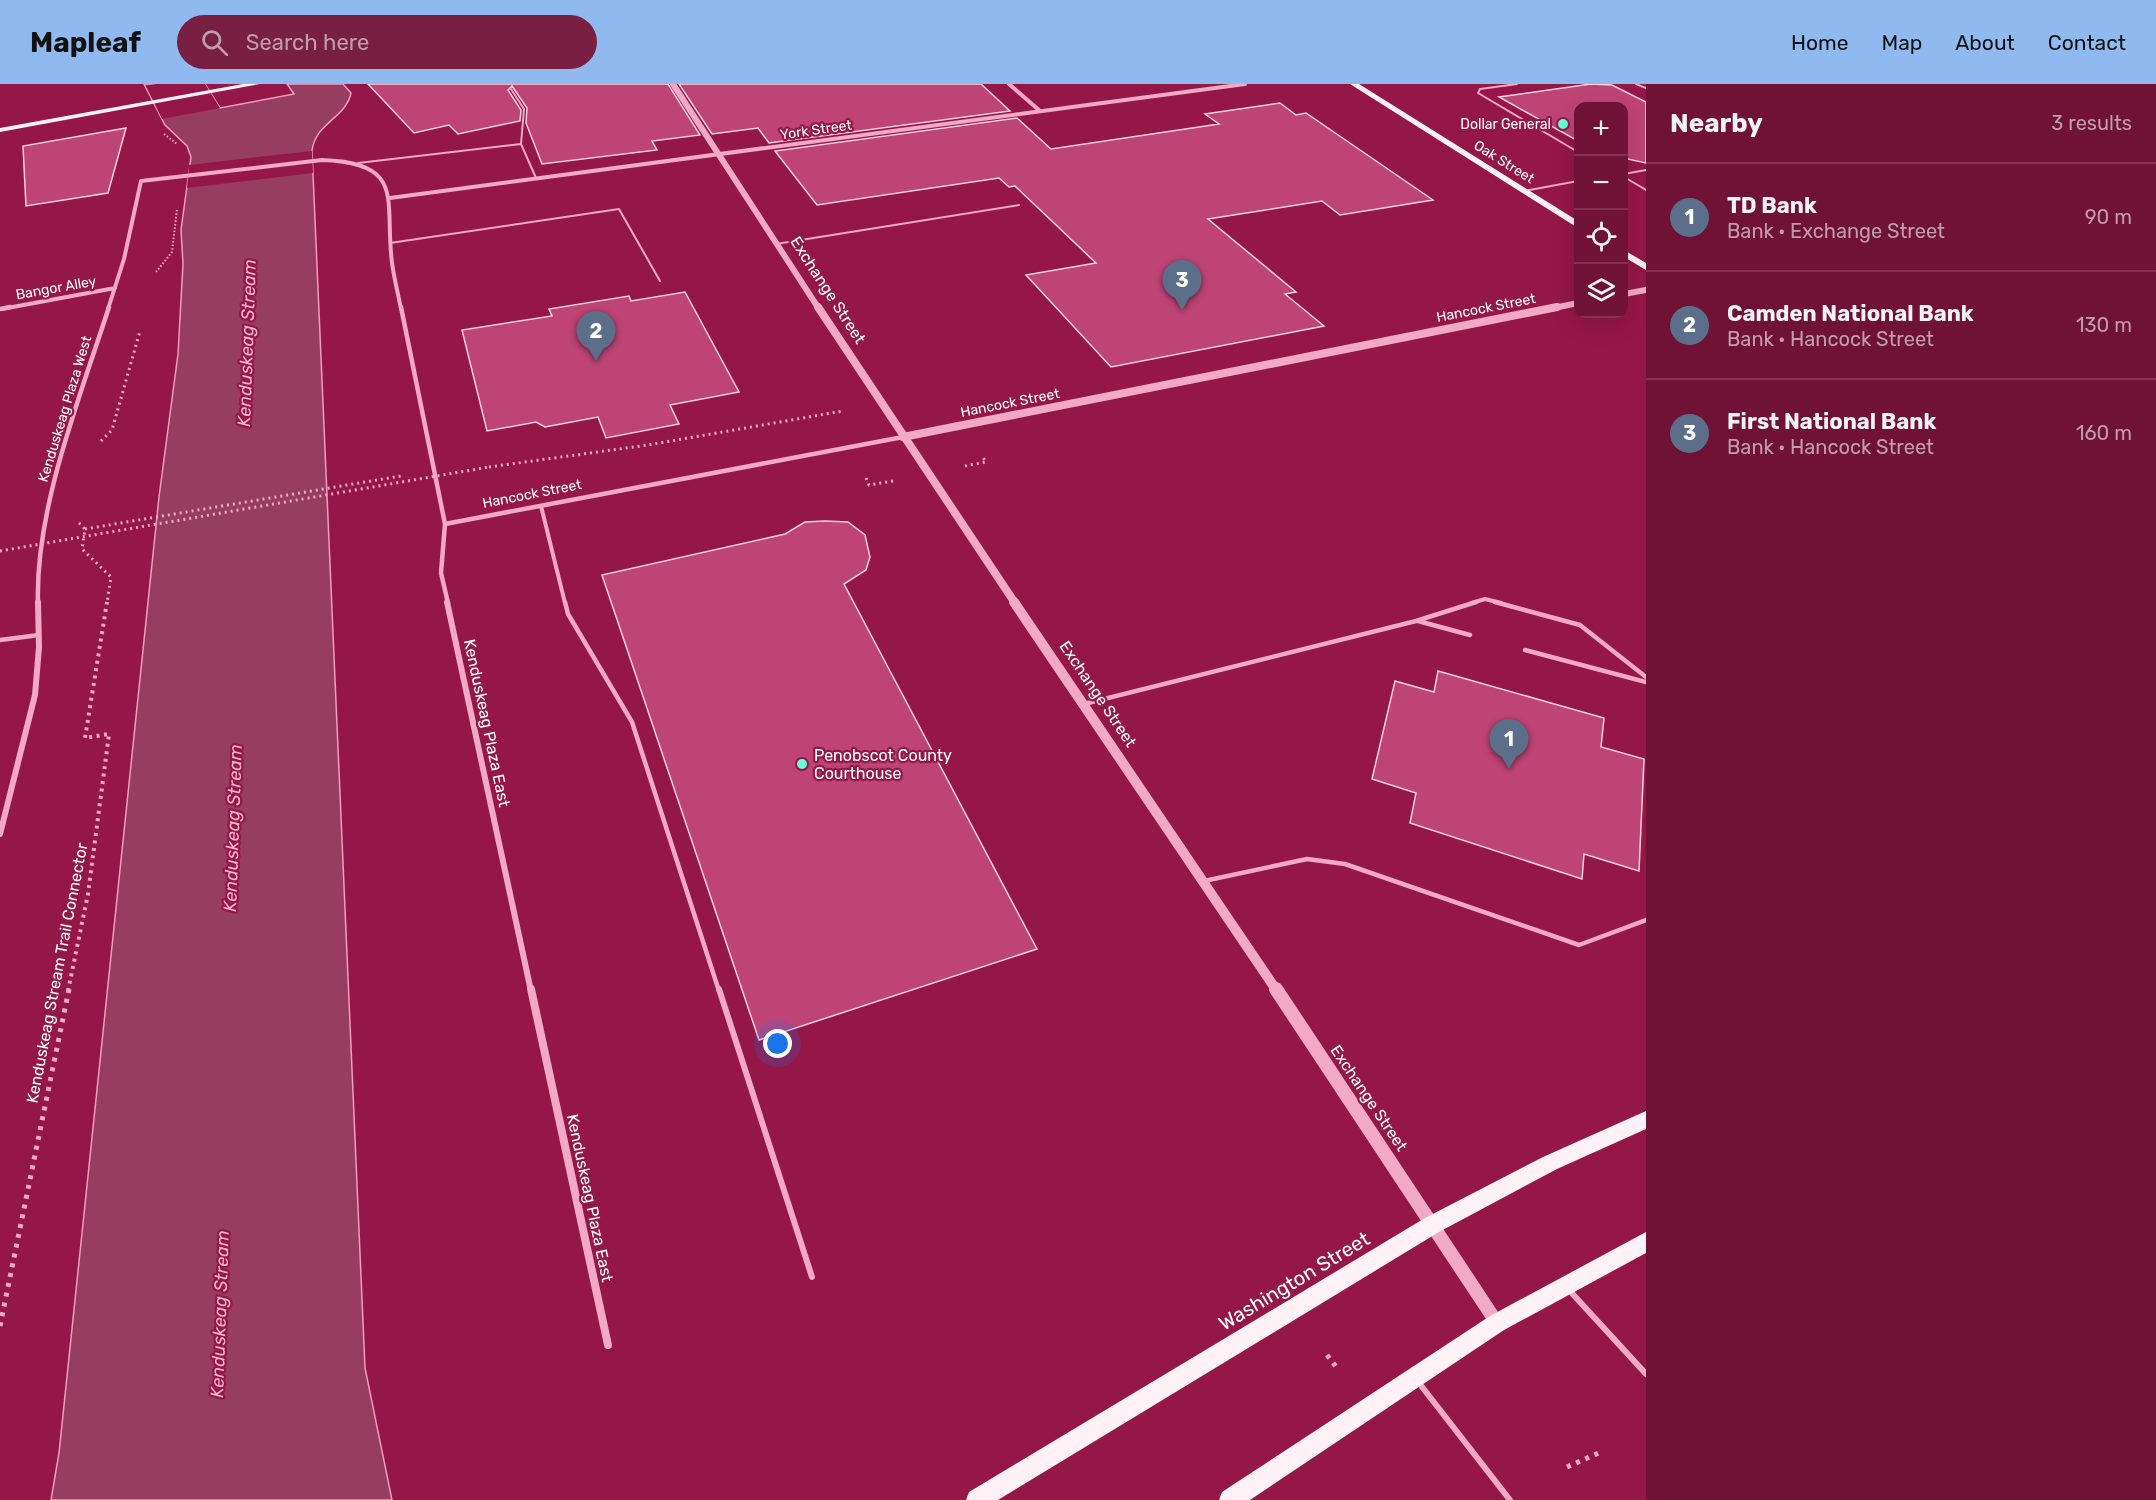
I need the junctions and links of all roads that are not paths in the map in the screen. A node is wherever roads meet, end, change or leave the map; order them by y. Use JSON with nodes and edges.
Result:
{"nodes":[{"id":1,"x":256,"y":84,"type":"edge"},
{"id":2,"x":673,"y":84,"type":"edge"},
{"id":3,"x":1009,"y":84,"type":"edge"},
{"id":4,"x":1245,"y":84,"type":"edge"},
{"id":5,"x":1354,"y":84,"type":"edge"},
{"id":6,"x":1517,"y":84,"type":"edge"},
{"id":7,"x":1636,"y":84,"type":"edge"},
{"id":8,"x":1646,"y":88,"type":"edge"},
{"id":9,"x":511,"y":89,"type":"dead end"},
{"id":10,"x":1040,"y":111,"type":"junction"},
{"id":11,"x":0,"y":130,"type":"edge"},
{"id":12,"x":521,"y":144,"type":"junction"},
{"id":13,"x":1574,"y":150,"type":"edge"},
{"id":14,"x":716,"y":154,"type":"junction"},
{"id":15,"x":358,"y":163,"type":"junction"},
{"id":16,"x":1646,"y":170,"type":"edge"},
{"id":17,"x":1628,"y":174,"type":"edge"},
{"id":18,"x":536,"y":178,"type":"junction"},
{"id":19,"x":1628,"y":178,"type":"edge"},
{"id":20,"x":1574,"y":182,"type":"edge"},
{"id":21,"x":1646,"y":190,"type":"edge"},
{"id":22,"x":1524,"y":191,"type":"junction"},
{"id":23,"x":390,"y":198,"type":"junction"},
{"id":24,"x":1019,"y":205,"type":"dead end"},
{"id":25,"x":1574,"y":222,"type":"edge"},
{"id":26,"x":390,"y":243,"type":"junction"},
{"id":27,"x":776,"y":244,"type":"junction"},
{"id":28,"x":1628,"y":256,"type":"edge"},
{"id":29,"x":1646,"y":267,"type":"edge"},
{"id":30,"x":660,"y":281,"type":"dead end"},
{"id":31,"x":115,"y":288,"type":"junction"},
{"id":32,"x":1646,"y":290,"type":"edge"},
{"id":33,"x":1628,"y":293,"type":"edge"},
{"id":34,"x":1574,"y":304,"type":"edge"},
{"id":35,"x":0,"y":309,"type":"edge"},
{"id":36,"x":903,"y":438,"type":"junction"},
{"id":37,"x":541,"y":506,"type":"junction"},
{"id":38,"x":445,"y":524,"type":"junction"},
{"id":39,"x":1416,"y":621,"type":"junction"},
{"id":40,"x":39,"y":635,"type":"junction"},
{"id":41,"x":1470,"y":635,"type":"dead end"},
{"id":42,"x":0,"y":640,"type":"edge"},
{"id":43,"x":1525,"y":650,"type":"dead end"},
{"id":44,"x":1646,"y":677,"type":"edge"},
{"id":45,"x":1646,"y":682,"type":"edge"},
{"id":46,"x":1082,"y":704,"type":"junction"},
{"id":47,"x":0,"y":834,"type":"edge"},
{"id":48,"x":1204,"y":881,"type":"junction"},
{"id":49,"x":1646,"y":920,"type":"edge"},
{"id":50,"x":1646,"y":1120,"type":"edge"},
{"id":51,"x":1432,"y":1225,"type":"junction"},
{"id":52,"x":1646,"y":1242,"type":"edge"},
{"id":53,"x":812,"y":1277,"type":"dead end"},
{"id":54,"x":1565,"y":1286,"type":"junction"},
{"id":55,"x":1497,"y":1323,"type":"junction"},
{"id":56,"x":608,"y":1345,"type":"dead end"},
{"id":57,"x":1646,"y":1374,"type":"edge"},
{"id":58,"x":1415,"y":1378,"type":"junction"},
{"id":59,"x":977,"y":1500,"type":"edge"},
{"id":60,"x":1230,"y":1500,"type":"edge"},
{"id":61,"x":1510,"y":1500,"type":"edge"}],
"edges":[{"from":1,"to":11,"type":"main road"},
{"from":2,"to":14,"type":"street","name":"Exchange Street"},
{"from":3,"to":10,"type":"street"},
{"from":4,"to":10,"type":"street","name":"York Street"},
{"from":5,"to":22,"type":"main road","name":"Oak Street"},
{"from":6,"to":13,"type":"lane"},
{"from":7,"to":8,"type":"lane"},
{"from":9,"to":12,"type":"lane"},
{"from":10,"to":14,"type":"street","name":"York Street"},
{"from":12,"to":15,"type":"lane"},
{"from":12,"to":18,"type":"lane"},
{"from":14,"to":18,"type":"street","name":"York Street"},
{"from":14,"to":27,"type":"street","name":"Exchange Street"},
{"from":15,"to":23,"type":"street"},
{"from":15,"to":31,"type":"street","name":"Kenduskeag Plaza West"},
{"from":16,"to":17,"type":"lane"},
{"from":18,"to":23,"type":"street","name":"York Street"},
{"from":19,"to":21,"type":"lane"},
{"from":20,"to":22,"type":"lane"},
{"from":22,"to":25,"type":"main road","name":"Oak Street"},
{"from":23,"to":26,"type":"street","name":"Kenduskeag Plaza East"},
{"from":24,"to":27,"type":"lane"},
{"from":26,"to":30,"type":"lane"},
{"from":26,"to":38,"type":"street","name":"Kenduskeag Plaza East"},
{"from":27,"to":36,"type":"street","name":"Exchange Street"},
{"from":28,"to":29,"type":"main road"},
{"from":31,"to":35,"type":"street","name":"Bangor Alley"},
{"from":31,"to":40,"type":"street","name":"Kenduskeag Plaza West"},
{"from":32,"to":33,"type":"street"},
{"from":34,"to":36,"type":"street","name":"Hancock Street"},
{"from":36,"to":37,"type":"street","name":"Hancock Street"},
{"from":36,"to":46,"type":"street","name":"Exchange Street"},
{"from":37,"to":38,"type":"street","name":"Hancock Street"},
{"from":37,"to":53,"type":"lane"},
{"from":38,"to":56,"type":"street","name":"Kenduskeag Plaza East"},
{"from":39,"to":41,"type":"lane"},
{"from":39,"to":44,"type":"lane"},
{"from":39,"to":46,"type":"lane"},
{"from":40,"to":42,"type":"lane"},
{"from":40,"to":47,"type":"street","name":"Kenduskeag Plaza West"},
{"from":43,"to":45,"type":"lane"},
{"from":46,"to":48,"type":"street","name":"Exchange Street"},
{"from":48,"to":49,"type":"lane"},
{"from":48,"to":51,"type":"street","name":"Exchange Street"},
{"from":50,"to":51,"type":"main road","name":"Washington Street"},
{"from":51,"to":55,"type":"street","name":"Exchange Street"},
{"from":51,"to":59,"type":"main road","name":"Washington Street"},
{"from":52,"to":54,"type":"main road"},
{"from":54,"to":55,"type":"main road"},
{"from":54,"to":57,"type":"lane"},
{"from":55,"to":58,"type":"main road"},
{"from":58,"to":60,"type":"main road"},
{"from":58,"to":61,"type":"lane"}]}
